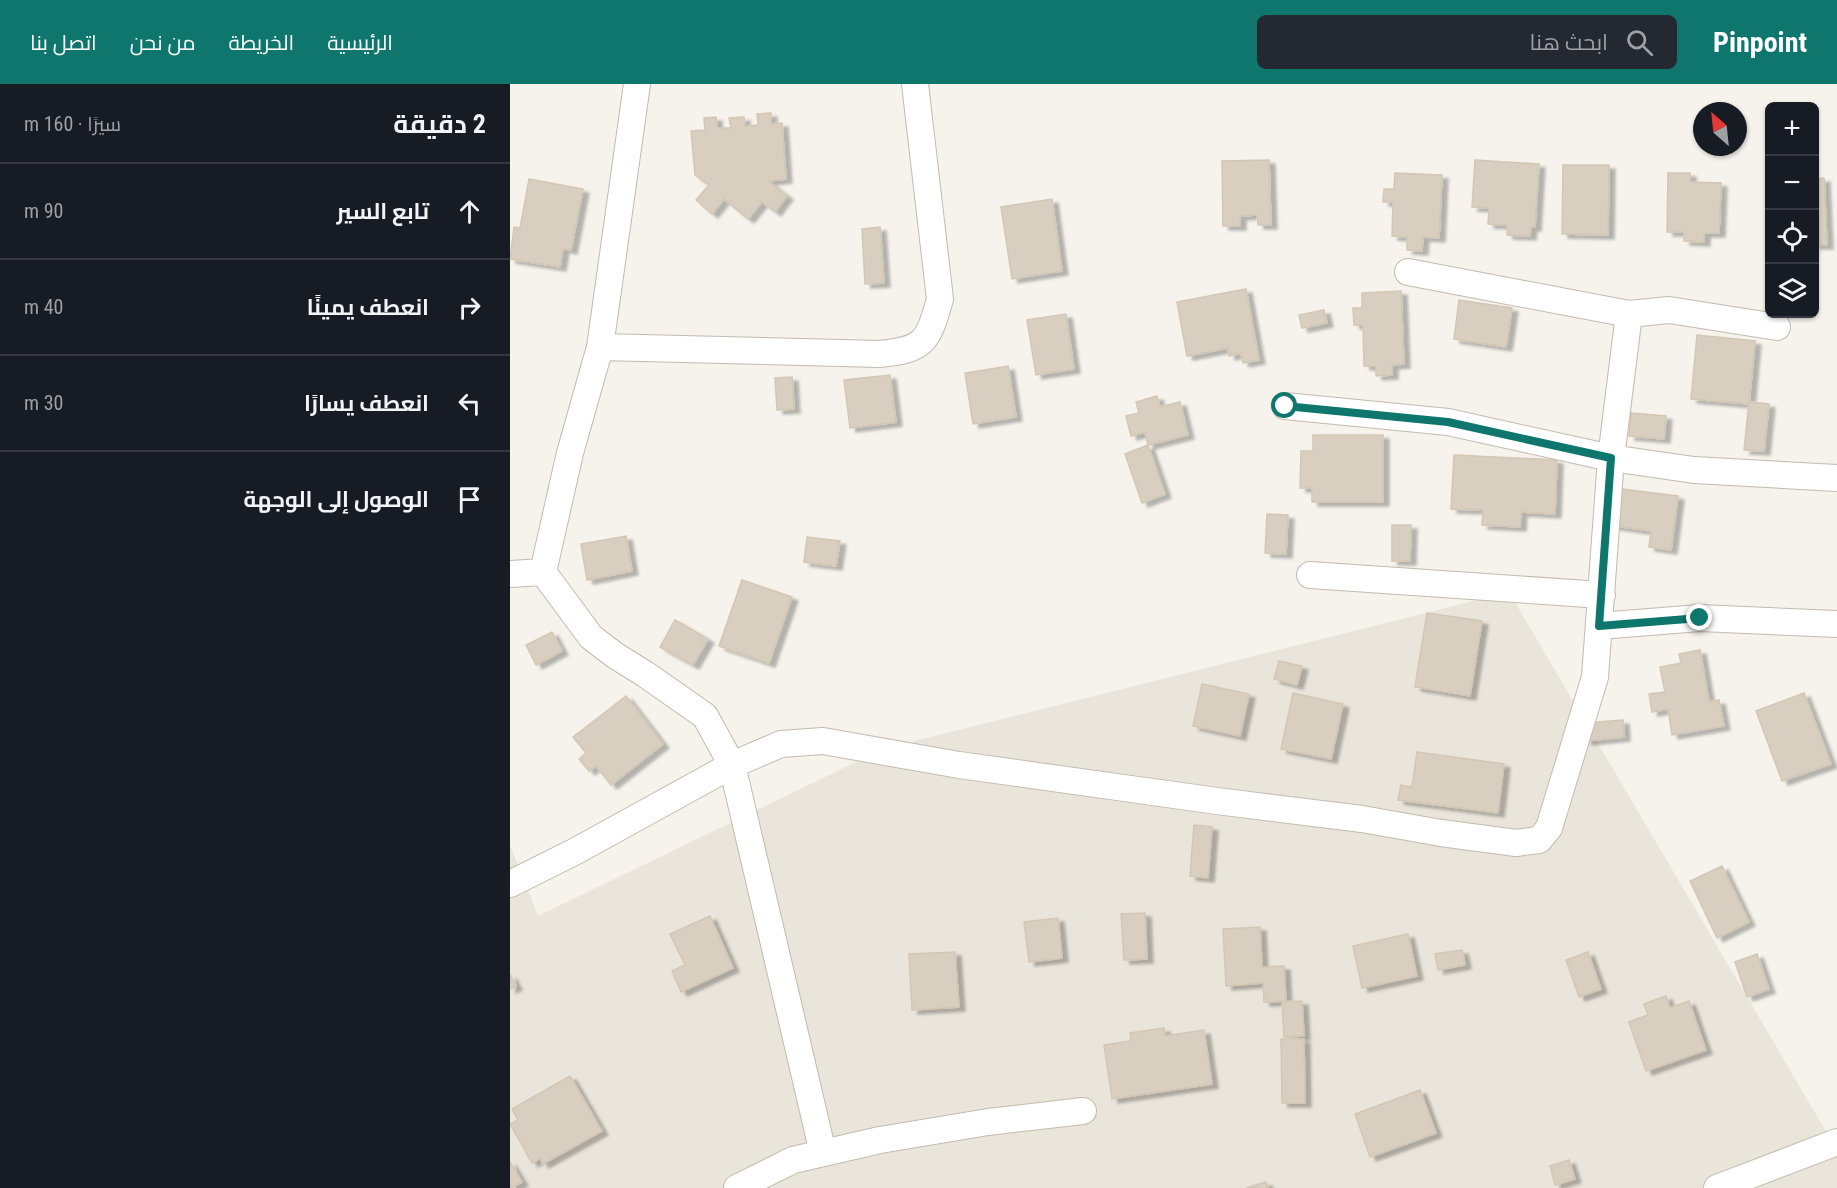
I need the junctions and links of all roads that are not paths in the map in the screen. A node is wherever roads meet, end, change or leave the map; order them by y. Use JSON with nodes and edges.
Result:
{"nodes":[{"id":1,"x":637,"y":84,"type":"edge"},
{"id":2,"x":915,"y":84,"type":"edge"},
{"id":3,"x":1408,"y":272,"type":"dead end"},
{"id":4,"x":1629,"y":314,"type":"junction"},
{"id":5,"x":1777,"y":327,"type":"dead end"},
{"id":6,"x":600,"y":347,"type":"junction"},
{"id":7,"x":1285,"y":406,"type":"dead end"},
{"id":8,"x":1611,"y":458,"type":"junction"},
{"id":9,"x":1837,"y":478,"type":"edge"},
{"id":10,"x":543,"y":572,"type":"junction"},
{"id":11,"x":510,"y":574,"type":"edge"},
{"id":12,"x":1310,"y":575,"type":"dead end"},
{"id":13,"x":1602,"y":596,"type":"junction"},
{"id":14,"x":1837,"y":624,"type":"edge"},
{"id":15,"x":1599,"y":626,"type":"junction"},
{"id":16,"x":732,"y":765,"type":"junction"},
{"id":17,"x":510,"y":884,"type":"edge"},
{"id":18,"x":1083,"y":1110,"type":"dead end"},
{"id":19,"x":1837,"y":1142,"type":"edge"},
{"id":20,"x":823,"y":1153,"type":"junction"},
{"id":21,"x":737,"y":1188,"type":"edge"},
{"id":22,"x":1717,"y":1188,"type":"edge"}],
"edges":[{"from":1,"to":6,"type":"street"},
{"from":2,"to":6,"type":"street"},
{"from":3,"to":4,"type":"street"},
{"from":4,"to":5,"type":"street"},
{"from":4,"to":8,"type":"street"},
{"from":6,"to":10,"type":"street"},
{"from":7,"to":8,"type":"street"},
{"from":8,"to":9,"type":"street"},
{"from":8,"to":13,"type":"street"},
{"from":10,"to":11,"type":"street"},
{"from":10,"to":16,"type":"street"},
{"from":12,"to":13,"type":"street"},
{"from":13,"to":15,"type":"street"},
{"from":14,"to":15,"type":"street"},
{"from":15,"to":16,"type":"street"},
{"from":16,"to":17,"type":"street"},
{"from":16,"to":20,"type":"street"},
{"from":18,"to":20,"type":"street"},
{"from":19,"to":22,"type":"street"},
{"from":20,"to":21,"type":"street"}]}
